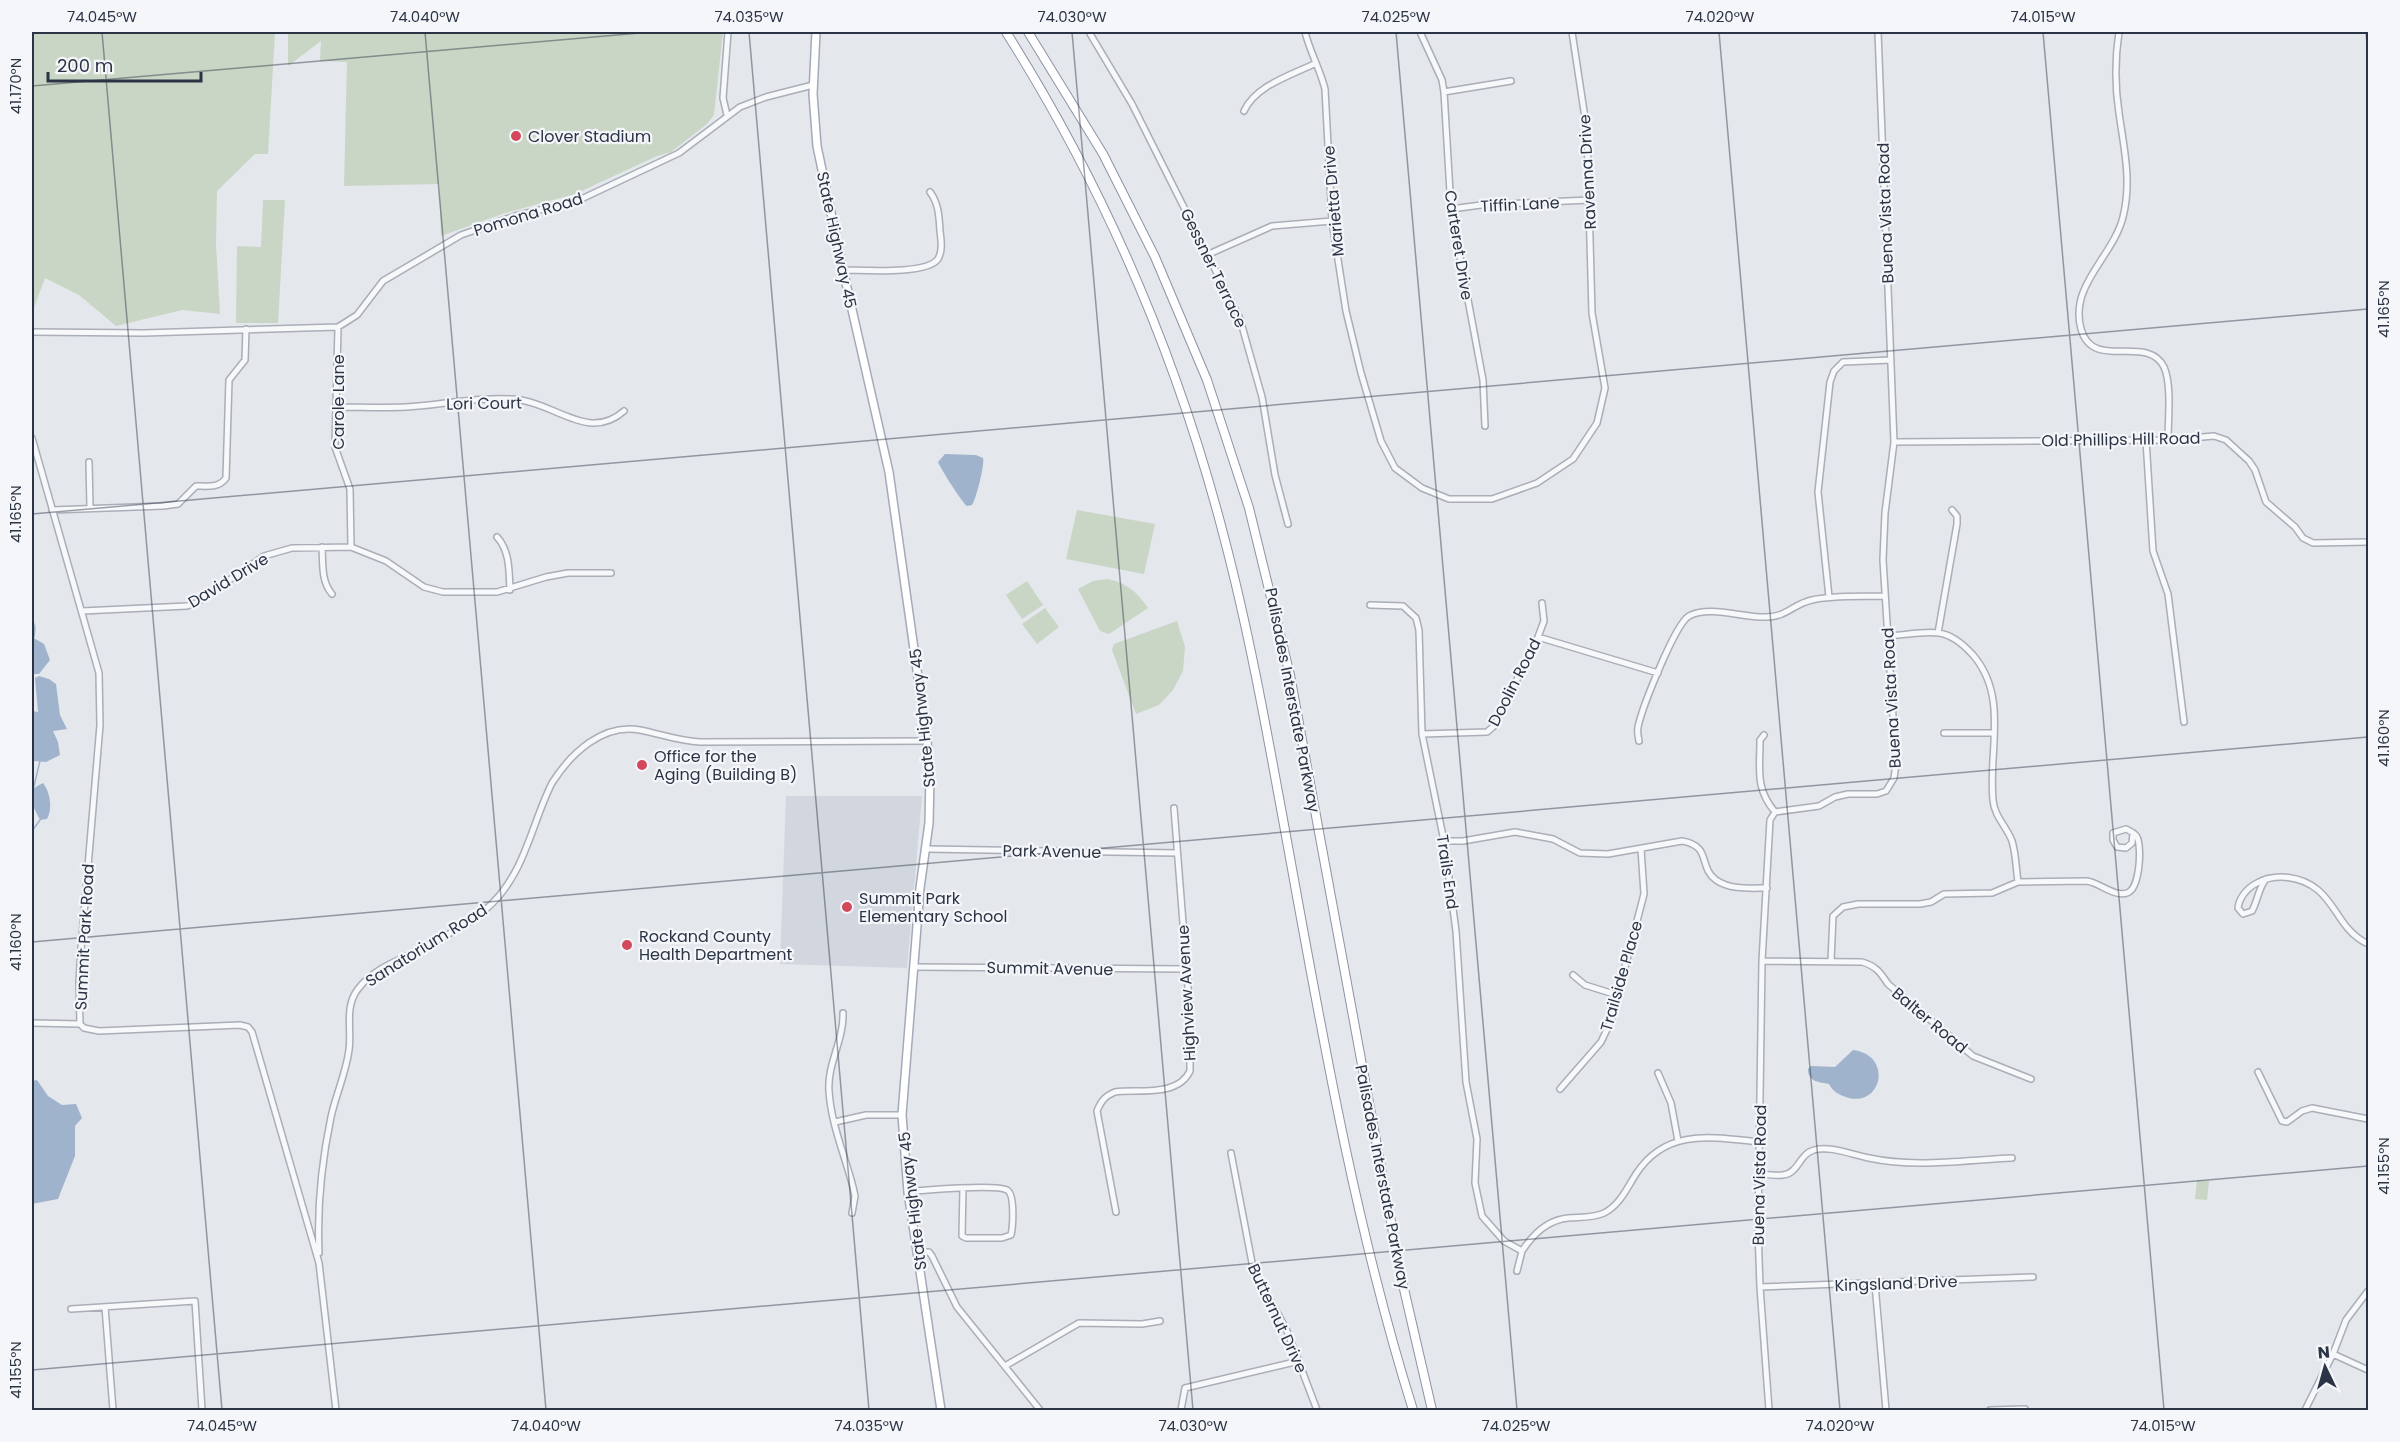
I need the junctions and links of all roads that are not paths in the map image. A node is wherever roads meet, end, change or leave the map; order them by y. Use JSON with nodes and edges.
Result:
{"nodes":[{"id":1,"x":728,"y":32,"type":"edge"},
{"id":2,"x":816,"y":32,"type":"edge"},
{"id":3,"x":1006,"y":32,"type":"edge"},
{"id":4,"x":1028,"y":32,"type":"edge"},
{"id":5,"x":1034,"y":32,"type":"edge"},
{"id":6,"x":1089,"y":32,"type":"edge"},
{"id":7,"x":1305,"y":32,"type":"edge"},
{"id":8,"x":1420,"y":32,"type":"edge"},
{"id":9,"x":1572,"y":32,"type":"edge"},
{"id":10,"x":1878,"y":32,"type":"edge"},
{"id":11,"x":2119,"y":32,"type":"edge"},
{"id":12,"x":1316,"y":63,"type":"junction"},
{"id":13,"x":1510,"y":81,"type":"dead end"},
{"id":14,"x":813,"y":85,"type":"junction"},
{"id":15,"x":1444,"y":92,"type":"junction"},
{"id":16,"x":1074,"y":104,"type":"junction"},
{"id":17,"x":1244,"y":111,"type":"dead end"},
{"id":18,"x":727,"y":115,"type":"junction"},
{"id":19,"x":930,"y":192,"type":"dead end"},
{"id":20,"x":1589,"y":200,"type":"junction"},
{"id":21,"x":1451,"y":209,"type":"junction"},
{"id":22,"x":1332,"y":221,"type":"junction"},
{"id":23,"x":1209,"y":254,"type":"junction"},
{"id":24,"x":843,"y":270,"type":"junction"},
{"id":25,"x":338,"y":327,"type":"junction"},
{"id":26,"x":246,"y":329,"type":"junction"},
{"id":27,"x":32,"y":332,"type":"edge"},
{"id":28,"x":1891,"y":360,"type":"junction"},
{"id":29,"x":1361,"y":373,"type":"joint"},
{"id":30,"x":337,"y":407,"type":"junction"},
{"id":31,"x":624,"y":411,"type":"dead end"},
{"id":32,"x":1485,"y":426,"type":"dead end"},
{"id":33,"x":32,"y":438,"type":"edge"},
{"id":34,"x":2146,"y":440,"type":"junction"},
{"id":35,"x":2168,"y":440,"type":"junction"},
{"id":36,"x":1894,"y":442,"type":"junction"},
{"id":37,"x":88,"y":462,"type":"dead end"},
{"id":38,"x":90,"y":507,"type":"junction"},
{"id":39,"x":52,"y":510,"type":"junction"},
{"id":40,"x":1952,"y":510,"type":"dead end"},
{"id":41,"x":1288,"y":524,"type":"dead end"},
{"id":42,"x":497,"y":537,"type":"dead end"},
{"id":43,"x":2368,"y":542,"type":"edge"},
{"id":44,"x":322,"y":547,"type":"junction"},
{"id":45,"x":351,"y":547,"type":"junction"},
{"id":46,"x":611,"y":573,"type":"dead end"},
{"id":47,"x":510,"y":590,"type":"junction"},
{"id":48,"x":332,"y":594,"type":"dead end"},
{"id":49,"x":1885,"y":596,"type":"junction"},
{"id":50,"x":1829,"y":597,"type":"junction"},
{"id":51,"x":1542,"y":603,"type":"dead end"},
{"id":52,"x":1370,"y":605,"type":"dead end"},
{"id":53,"x":82,"y":611,"type":"junction"},
{"id":54,"x":1938,"y":633,"type":"junction"},
{"id":55,"x":1889,"y":636,"type":"junction"},
{"id":56,"x":1538,"y":637,"type":"junction"},
{"id":57,"x":1658,"y":673,"type":"junction"},
{"id":58,"x":2184,"y":722,"type":"dead end"},
{"id":59,"x":1944,"y":733,"type":"dead end"},
{"id":60,"x":1994,"y":733,"type":"junction"},
{"id":61,"x":1422,"y":734,"type":"junction"},
{"id":62,"x":1764,"y":735,"type":"dead end"},
{"id":63,"x":927,"y":741,"type":"junction"},
{"id":64,"x":1640,"y":741,"type":"dead end"},
{"id":65,"x":1174,"y":808,"type":"dead end"},
{"id":66,"x":1776,"y":812,"type":"junction"},
{"id":67,"x":2133,"y":833,"type":"dead end"},
{"id":68,"x":1444,"y":841,"type":"junction"},
{"id":69,"x":927,"y":849,"type":"junction"},
{"id":70,"x":1641,"y":849,"type":"junction"},
{"id":71,"x":1177,"y":853,"type":"junction"},
{"id":72,"x":2266,"y":879,"type":"junction"},
{"id":73,"x":2018,"y":882,"type":"junction"},
{"id":74,"x":1767,"y":888,"type":"junction"},
{"id":75,"x":2368,"y":944,"type":"edge"},
{"id":76,"x":1762,"y":961,"type":"junction"},
{"id":77,"x":1831,"y":961,"type":"junction"},
{"id":78,"x":914,"y":967,"type":"junction"},
{"id":79,"x":1186,"y":969,"type":"junction"},
{"id":80,"x":1572,"y":975,"type":"dead end"},
{"id":81,"x":1617,"y":995,"type":"junction"},
{"id":82,"x":843,"y":1012,"type":"dead end"},
{"id":83,"x":32,"y":1023,"type":"edge"},
{"id":84,"x":80,"y":1024,"type":"junction"},
{"id":85,"x":2258,"y":1072,"type":"dead end"},
{"id":86,"x":1658,"y":1073,"type":"dead end"},
{"id":87,"x":2031,"y":1079,"type":"dead end"},
{"id":88,"x":1560,"y":1089,"type":"dead end"},
{"id":89,"x":902,"y":1115,"type":"junction"},
{"id":90,"x":2368,"y":1119,"type":"edge"},
{"id":91,"x":835,"y":1122,"type":"junction"},
{"id":92,"x":1678,"y":1141,"type":"junction"},
{"id":93,"x":1760,"y":1142,"type":"junction"},
{"id":94,"x":1231,"y":1153,"type":"dead end"},
{"id":95,"x":2012,"y":1158,"type":"dead end"},
{"id":96,"x":1760,"y":1174,"type":"junction"},
{"id":97,"x":963,"y":1188,"type":"junction"},
{"id":98,"x":908,"y":1192,"type":"junction"},
{"id":99,"x":1116,"y":1212,"type":"dead end"},
{"id":100,"x":852,"y":1213,"type":"dead end"},
{"id":101,"x":1522,"y":1251,"type":"junction"},
{"id":102,"x":917,"y":1252,"type":"junction"},
{"id":103,"x":319,"y":1263,"type":"junction"},
{"id":104,"x":1517,"y":1271,"type":"dead end"},
{"id":105,"x":2033,"y":1277,"type":"dead end"},
{"id":106,"x":1875,"y":1284,"type":"junction"},
{"id":107,"x":1760,"y":1287,"type":"junction"},
{"id":108,"x":2368,"y":1291,"type":"edge"},
{"id":109,"x":105,"y":1307,"type":"junction"},
{"id":110,"x":71,"y":1309,"type":"dead end"},
{"id":111,"x":1160,"y":1321,"type":"dead end"},
{"id":112,"x":2333,"y":1354,"type":"junction"},
{"id":113,"x":1299,"y":1361,"type":"junction"},
{"id":114,"x":1005,"y":1366,"type":"junction"},
{"id":115,"x":2368,"y":1370,"type":"edge"},
{"id":116,"x":2025,"y":1409,"type":"dead end"},
{"id":117,"x":113,"y":1410,"type":"edge"},
{"id":118,"x":202,"y":1410,"type":"edge"},
{"id":119,"x":336,"y":1410,"type":"edge"},
{"id":120,"x":941,"y":1410,"type":"edge"},
{"id":121,"x":1040,"y":1410,"type":"edge"},
{"id":122,"x":1180,"y":1410,"type":"edge"},
{"id":123,"x":1317,"y":1410,"type":"edge"},
{"id":124,"x":1413,"y":1410,"type":"edge"},
{"id":125,"x":1432,"y":1410,"type":"edge"},
{"id":126,"x":1769,"y":1410,"type":"edge"},
{"id":127,"x":1886,"y":1410,"type":"edge"},
{"id":128,"x":1990,"y":1410,"type":"edge"},
{"id":129,"x":2305,"y":1410,"type":"edge"}],
"edges":[{"from":1,"to":18,"type":"street"},
{"from":2,"to":14,"type":"main road","name":"State Highway 45"},
{"from":3,"to":124,"type":"highway","name":"Palisades Interstate Parkway"},
{"from":4,"to":16,"type":"highway","name":"Palisades Interstate Parkway"},
{"from":5,"to":16,"type":"highway"},
{"from":6,"to":23,"type":"street","name":"Gessner Terrace"},
{"from":7,"to":12,"type":"street","name":"Marietta Drive"},
{"from":8,"to":15,"type":"street","name":"Carteret Drive"},
{"from":9,"to":20,"type":"street","name":"Ravenna Drive"},
{"from":10,"to":28,"type":"street","name":"Buena Vista Road"},
{"from":11,"to":35,"type":"street"},
{"from":12,"to":17,"type":"street"},
{"from":12,"to":22,"type":"street","name":"Marietta Drive"},
{"from":13,"to":15,"type":"street"},
{"from":14,"to":18,"type":"street","name":"Pomona Road"},
{"from":14,"to":24,"type":"main road","name":"State Highway 45"},
{"from":15,"to":21,"type":"street","name":"Carteret Drive"},
{"from":16,"to":125,"type":"highway","name":"Palisades Interstate Parkway"},
{"from":18,"to":25,"type":"street","name":"Pomona Road"},
{"from":19,"to":24,"type":"street"},
{"from":20,"to":21,"type":"street","name":"Tiffin Lane"},
{"from":20,"to":29,"type":"street","name":"Ravenna Drive"},
{"from":21,"to":32,"type":"street","name":"Carteret Drive"},
{"from":22,"to":23,"type":"street"},
{"from":22,"to":29,"type":"street","name":"Marietta Drive"},
{"from":23,"to":41,"type":"street","name":"Gessner Terrace"},
{"from":24,"to":63,"type":"main road","name":"State Highway 45"},
{"from":25,"to":26,"type":"street"},
{"from":25,"to":30,"type":"street","name":"Carole Lane"},
{"from":26,"to":27,"type":"street"},
{"from":26,"to":38,"type":"street"},
{"from":28,"to":36,"type":"street","name":"Buena Vista Road"},
{"from":28,"to":50,"type":"street"},
{"from":30,"to":31,"type":"street","name":"Lori Court"},
{"from":30,"to":45,"type":"street","name":"Carole Lane"},
{"from":33,"to":39,"type":"street","name":"Summit Park Road"},
{"from":34,"to":35,"type":"street","name":"Old Phillips Hill Road"},
{"from":34,"to":36,"type":"street","name":"Old Phillips Hill Road"},
{"from":34,"to":58,"type":"street"},
{"from":35,"to":43,"type":"street","name":"Old Phillips Hill Road"},
{"from":36,"to":49,"type":"street","name":"Buena Vista Road"},
{"from":37,"to":38,"type":"street"},
{"from":38,"to":39,"type":"street"},
{"from":39,"to":53,"type":"street","name":"Summit Park Road"},
{"from":40,"to":54,"type":"street"},
{"from":42,"to":47,"type":"street"},
{"from":44,"to":45,"type":"street","name":"David Drive"},
{"from":44,"to":48,"type":"street"},
{"from":44,"to":53,"type":"street","name":"David Drive"},
{"from":45,"to":47,"type":"street","name":"David Drive"},
{"from":46,"to":47,"type":"street","name":"David Drive"},
{"from":49,"to":50,"type":"street"},
{"from":49,"to":55,"type":"street","name":"Buena Vista Road"},
{"from":50,"to":57,"type":"street"},
{"from":51,"to":56,"type":"street","name":"Doolin Road"},
{"from":52,"to":61,"type":"street","name":"Trails End"},
{"from":53,"to":84,"type":"street","name":"Summit Park Road"},
{"from":54,"to":55,"type":"street"},
{"from":54,"to":60,"type":"street"},
{"from":55,"to":66,"type":"street","name":"Buena Vista Road"},
{"from":56,"to":57,"type":"street"},
{"from":56,"to":61,"type":"street","name":"Doolin Road"},
{"from":57,"to":64,"type":"street"},
{"from":59,"to":60,"type":"street"},
{"from":60,"to":73,"type":"street"},
{"from":61,"to":68,"type":"street","name":"Trails End"},
{"from":62,"to":66,"type":"street"},
{"from":63,"to":69,"type":"main road","name":"State Highway 45"},
{"from":63,"to":103,"type":"street","name":"Sanatorium Road"},
{"from":65,"to":71,"type":"street","name":"Highview Avenue"},
{"from":66,"to":74,"type":"street","name":"Buena Vista Road"},
{"from":67,"to":73,"type":"street"},
{"from":68,"to":70,"type":"street"},
{"from":68,"to":101,"type":"street","name":"Trails End"},
{"from":69,"to":71,"type":"street","name":"Park Avenue"},
{"from":69,"to":78,"type":"main road","name":"State Highway 45"},
{"from":70,"to":74,"type":"street"},
{"from":70,"to":81,"type":"street","name":"Trailside Place"},
{"from":71,"to":79,"type":"street","name":"Highview Avenue"},
{"from":72,"to":72,"type":"street"},
{"from":72,"to":75,"type":"street"},
{"from":73,"to":77,"type":"street"},
{"from":74,"to":76,"type":"street","name":"Buena Vista Road"},
{"from":76,"to":77,"type":"street","name":"Balter Road"},
{"from":76,"to":93,"type":"street","name":"Buena Vista Road"},
{"from":77,"to":87,"type":"street","name":"Balter Road"},
{"from":78,"to":79,"type":"street","name":"Summit Avenue"},
{"from":78,"to":89,"type":"main road","name":"State Highway 45"},
{"from":79,"to":99,"type":"street","name":"Highview Avenue"},
{"from":80,"to":81,"type":"street"},
{"from":81,"to":88,"type":"street","name":"Trailside Place"},
{"from":82,"to":91,"type":"street"},
{"from":83,"to":84,"type":"street"},
{"from":84,"to":103,"type":"street","name":"Summit Park Road"},
{"from":85,"to":90,"type":"street"},
{"from":86,"to":92,"type":"street"},
{"from":89,"to":91,"type":"street"},
{"from":89,"to":98,"type":"main road","name":"State Highway 45"},
{"from":91,"to":100,"type":"street"},
{"from":92,"to":93,"type":"street"},
{"from":92,"to":101,"type":"street"},
{"from":93,"to":96,"type":"street","name":"Buena Vista Road"},
{"from":94,"to":113,"type":"street","name":"Butternut Drive"},
{"from":95,"to":96,"type":"street"},
{"from":96,"to":107,"type":"street","name":"Buena Vista Road"},
{"from":97,"to":97,"type":"street"},
{"from":97,"to":98,"type":"street"},
{"from":98,"to":102,"type":"main road","name":"State Highway 45"},
{"from":101,"to":104,"type":"street"},
{"from":102,"to":114,"type":"street"},
{"from":102,"to":120,"type":"main road","name":"State Highway 45"},
{"from":103,"to":119,"type":"street","name":"Summit Park Road"},
{"from":105,"to":106,"type":"street","name":"Kingsland Drive"},
{"from":106,"to":107,"type":"street","name":"Kingsland Drive"},
{"from":106,"to":127,"type":"street"},
{"from":107,"to":126,"type":"street","name":"Buena Vista Road"},
{"from":108,"to":112,"type":"street"},
{"from":109,"to":110,"type":"street"},
{"from":109,"to":117,"type":"street"},
{"from":109,"to":118,"type":"street"},
{"from":111,"to":114,"type":"street"},
{"from":112,"to":115,"type":"street"},
{"from":112,"to":129,"type":"street"},
{"from":113,"to":122,"type":"street"},
{"from":113,"to":123,"type":"street","name":"Butternut Drive"},
{"from":114,"to":121,"type":"street"},
{"from":116,"to":128,"type":"street"}]}
